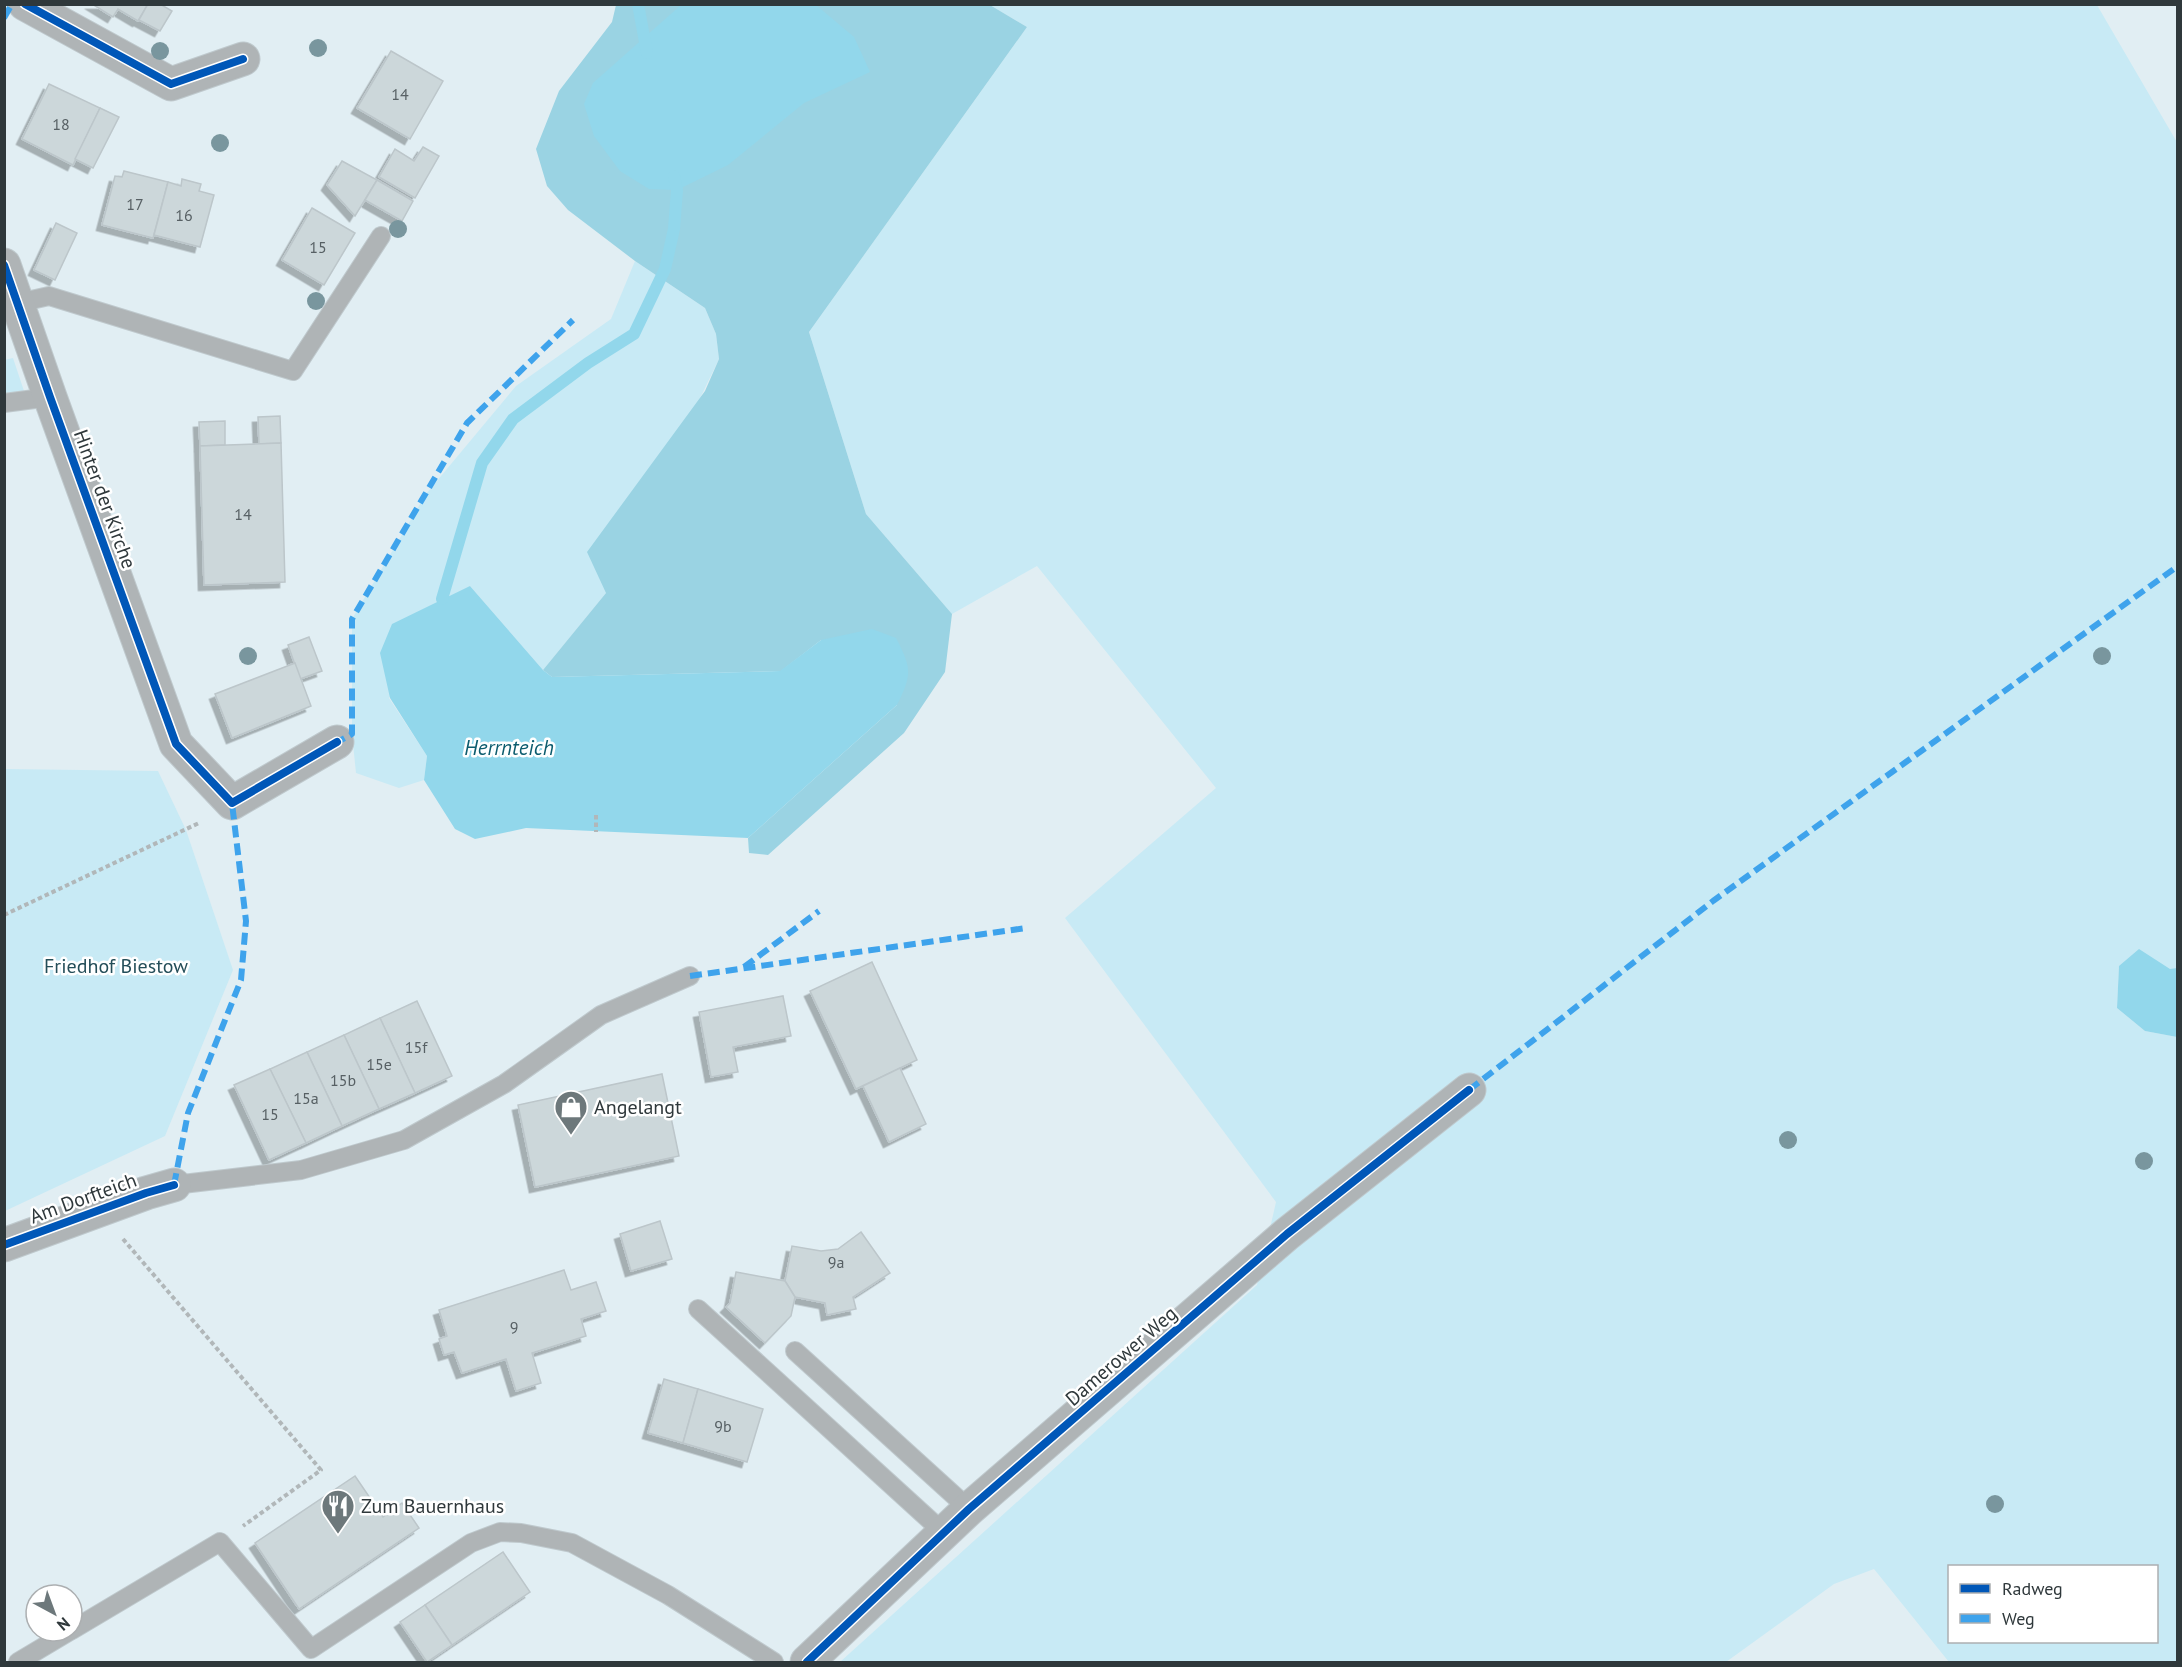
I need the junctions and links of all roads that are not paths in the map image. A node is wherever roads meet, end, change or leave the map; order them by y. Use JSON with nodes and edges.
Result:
{"nodes":[{"id":1,"x":12,"y":4,"type":"edge"},
{"id":2,"x":25,"y":4,"type":"edge"},
{"id":3,"x":4,"y":18,"type":"edge"},
{"id":4,"x":243,"y":59,"type":"dead end"},
{"id":5,"x":381,"y":236,"type":"dead end"},
{"id":6,"x":4,"y":265,"type":"edge"},
{"id":7,"x":18,"y":303,"type":"junction"},
{"id":8,"x":50,"y":397,"type":"junction"},
{"id":9,"x":4,"y":403,"type":"edge"},
{"id":10,"x":337,"y":742,"type":"dead end"},
{"id":11,"x":690,"y":976,"type":"dead end"},
{"id":12,"x":1469,"y":1090,"type":"dead end"},
{"id":13,"x":174,"y":1185,"type":"joint"},
{"id":14,"x":4,"y":1245,"type":"edge"},
{"id":15,"x":698,"y":1309,"type":"dead end"},
{"id":16,"x":795,"y":1350,"type":"dead end"},
{"id":17,"x":969,"y":1509,"type":"junction"},
{"id":18,"x":944,"y":1533,"type":"junction"},
{"id":19,"x":84,"y":1622,"type":"edge"},
{"id":20,"x":49,"y":1643,"type":"edge"},
{"id":21,"x":18,"y":1662,"type":"edge"},
{"id":22,"x":774,"y":1662,"type":"edge"},
{"id":23,"x":807,"y":1662,"type":"edge"}],
"edges":[{"from":1,"to":3,"type":"street"},
{"from":2,"to":4,"type":"street"},
{"from":5,"to":7,"type":"lane"},
{"from":6,"to":7,"type":"street","name":"Hinter der Kirche"},
{"from":7,"to":8,"type":"street","name":"Hinter der Kirche"},
{"from":8,"to":9,"type":"lane"},
{"from":8,"to":10,"type":"street","name":"Hinter der Kirche"},
{"from":11,"to":13,"type":"lane"},
{"from":12,"to":17,"type":"street","name":"Damerower Weg"},
{"from":13,"to":14,"type":"street","name":"Am Dorfteich"},
{"from":15,"to":18,"type":"lane"},
{"from":16,"to":17,"type":"lane"},
{"from":17,"to":18,"type":"street","name":"Damerower Weg"},
{"from":18,"to":23,"type":"street","name":"Damerower Weg"},
{"from":19,"to":22,"type":"lane"},
{"from":20,"to":21,"type":"lane"}]}
